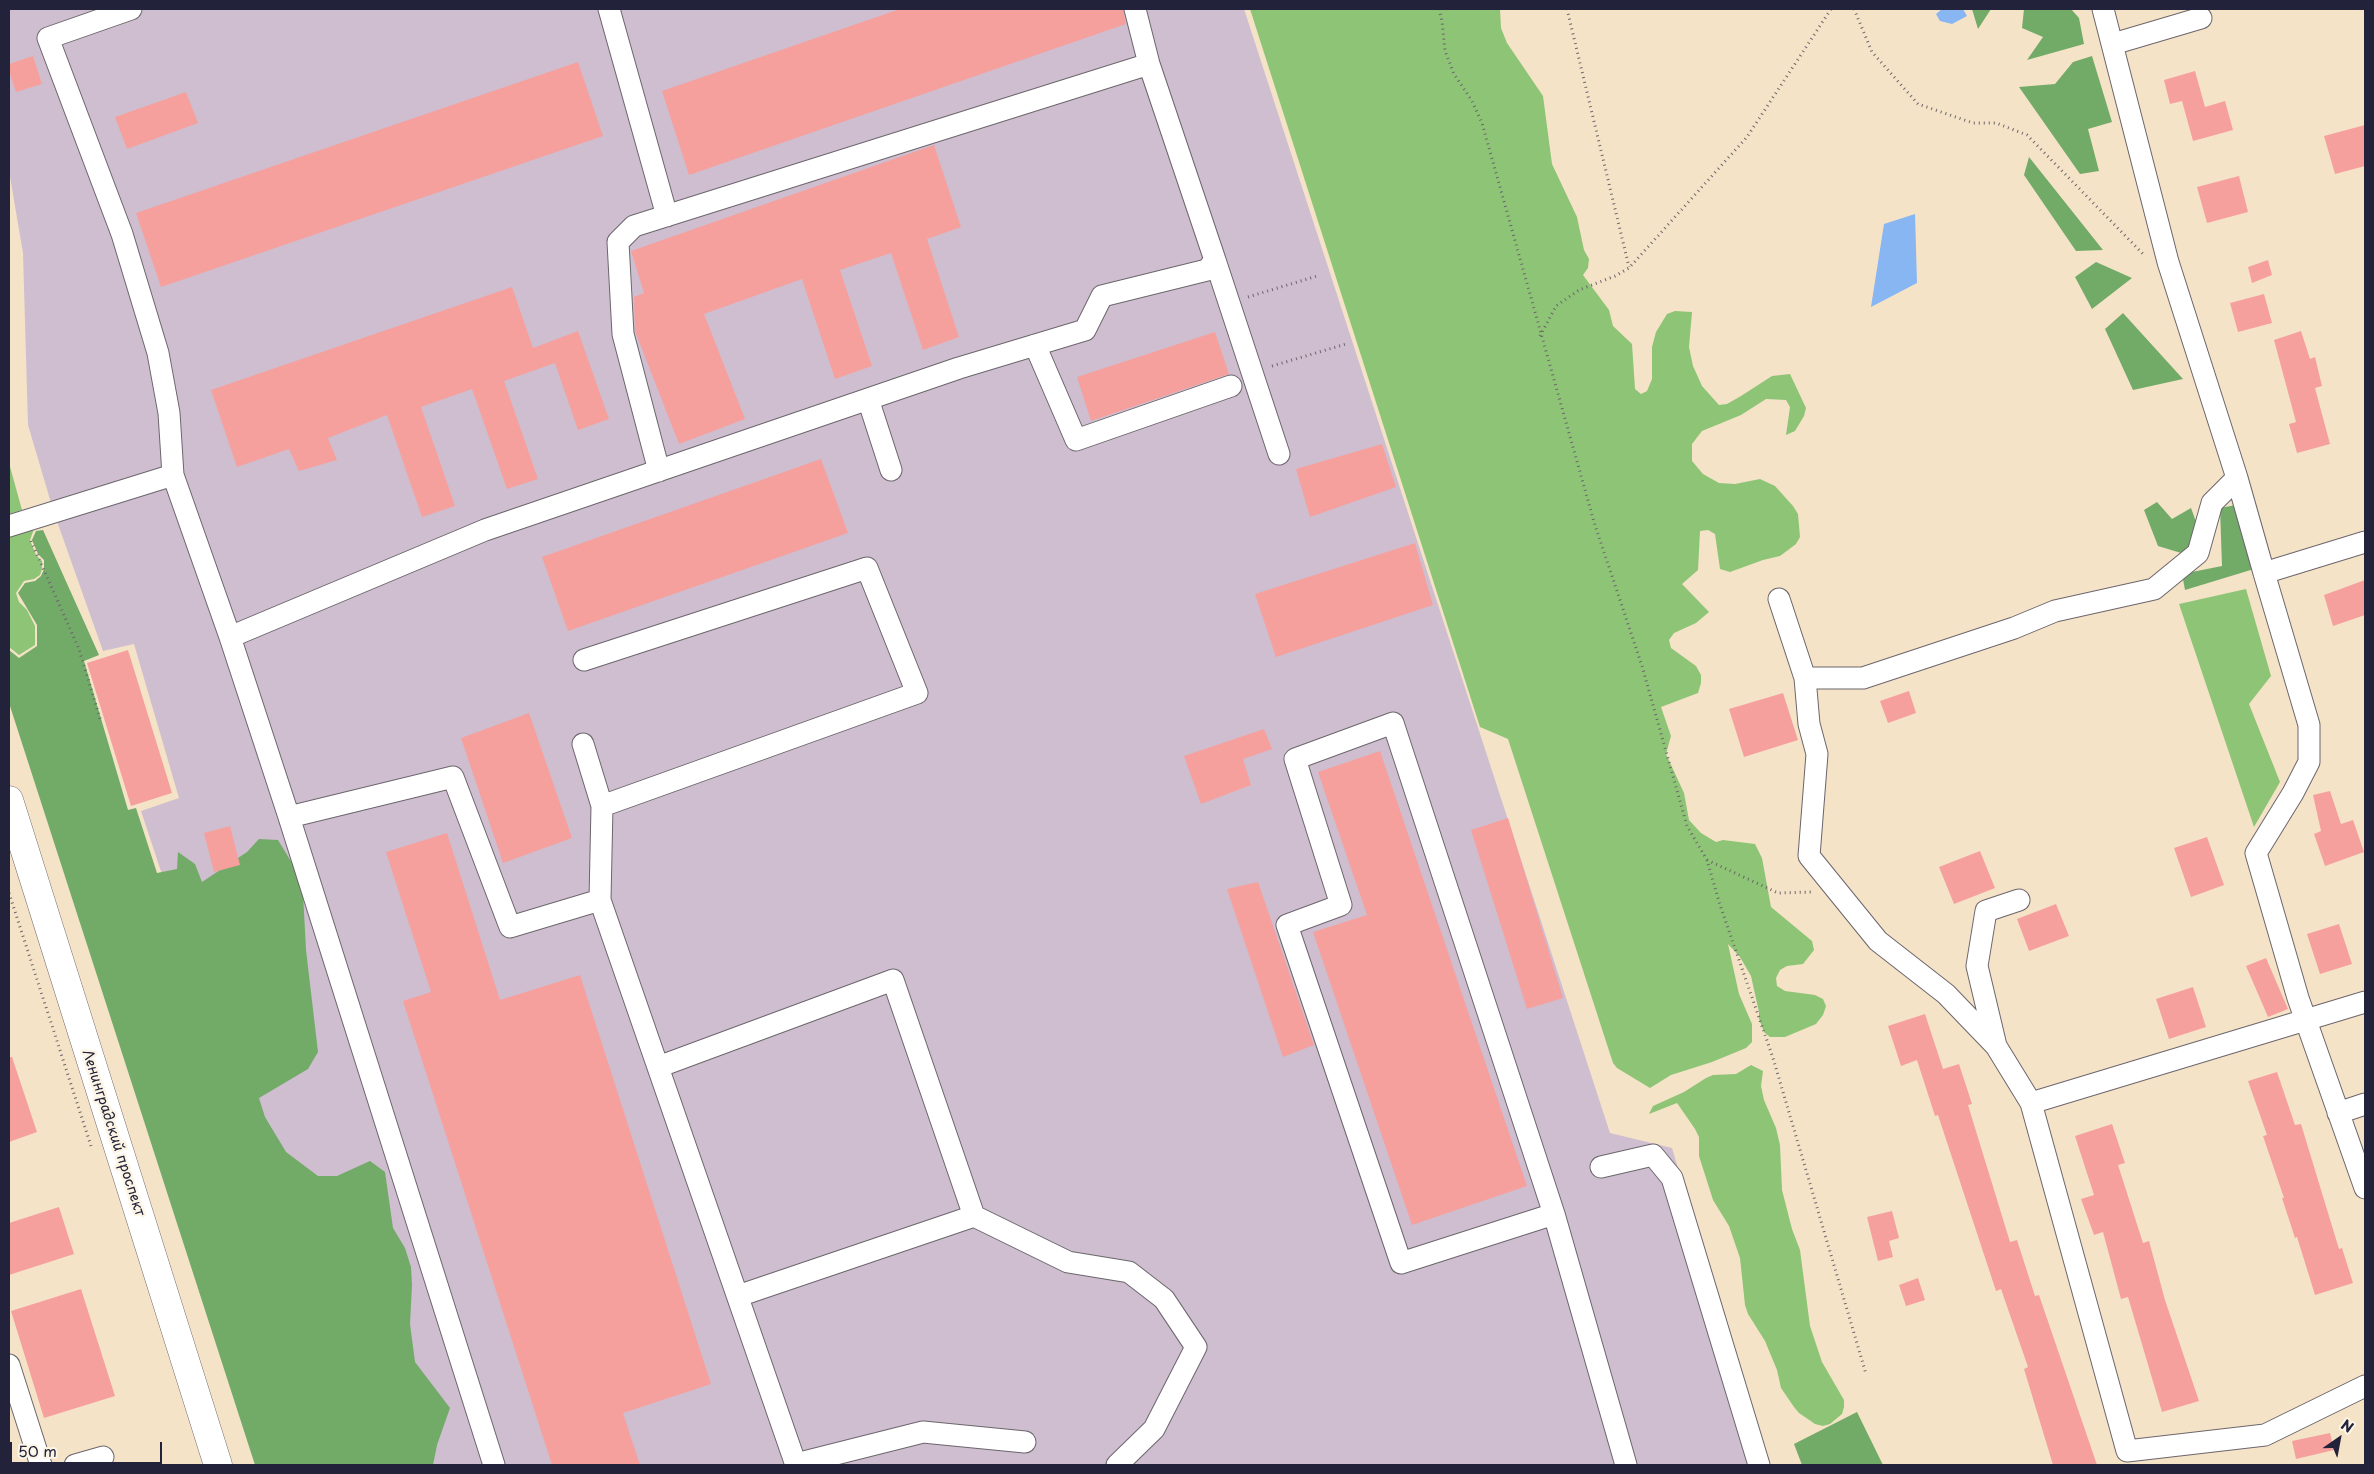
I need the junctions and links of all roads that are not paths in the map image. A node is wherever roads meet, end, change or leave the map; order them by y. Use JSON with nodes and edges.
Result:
{"nodes":[{"id":1,"x":131,"y":9,"type":"edge"},
{"id":2,"x":609,"y":9,"type":"edge"},
{"id":3,"x":1134,"y":9,"type":"edge"},
{"id":4,"x":2103,"y":9,"type":"edge"},
{"id":5,"x":2201,"y":18,"type":"dead end"},
{"id":6,"x":2113,"y":44,"type":"junction"},
{"id":7,"x":1149,"y":64,"type":"junction"},
{"id":8,"x":667,"y":216,"type":"junction"},
{"id":9,"x":1215,"y":260,"type":"junction"},
{"id":10,"x":1035,"y":345,"type":"junction"},
{"id":11,"x":1231,"y":386,"type":"dead end"},
{"id":12,"x":868,"y":399,"type":"junction"},
{"id":13,"x":1279,"y":454,"type":"dead end"},
{"id":14,"x":891,"y":470,"type":"dead end"},
{"id":15,"x":658,"y":471,"type":"junction"},
{"id":16,"x":173,"y":475,"type":"junction"},
{"id":17,"x":2237,"y":478,"type":"junction"},
{"id":18,"x":16,"y":524,"type":"edge"},
{"id":19,"x":2365,"y":542,"type":"edge"},
{"id":20,"x":2264,"y":573,"type":"junction"},
{"id":21,"x":1778,"y":599,"type":"dead end"},
{"id":22,"x":230,"y":637,"type":"junction"},
{"id":23,"x":584,"y":660,"type":"dead end"},
{"id":24,"x":1806,"y":678,"type":"junction"},
{"id":25,"x":584,"y":744,"type":"dead end"},
{"id":26,"x":9,"y":800,"type":"edge"},
{"id":27,"x":602,"y":806,"type":"junction"},
{"id":28,"x":289,"y":817,"type":"junction"},
{"id":29,"x":600,"y":900,"type":"junction"},
{"id":30,"x":2019,"y":900,"type":"dead end"},
{"id":31,"x":2365,"y":1002,"type":"edge"},
{"id":32,"x":2307,"y":1020,"type":"junction"},
{"id":33,"x":1996,"y":1046,"type":"junction"},
{"id":34,"x":658,"y":1067,"type":"junction"},
{"id":35,"x":2030,"y":1103,"type":"junction"},
{"id":36,"x":2365,"y":1104,"type":"edge"},
{"id":37,"x":2338,"y":1113,"type":"junction"},
{"id":38,"x":1601,"y":1167,"type":"dead end"},
{"id":39,"x":2365,"y":1188,"type":"edge"},
{"id":40,"x":1554,"y":1214,"type":"junction"},
{"id":41,"x":974,"y":1216,"type":"junction"},
{"id":42,"x":738,"y":1296,"type":"junction"},
{"id":43,"x":9,"y":1365,"type":"edge"},
{"id":44,"x":2365,"y":1386,"type":"edge"},
{"id":45,"x":1025,"y":1442,"type":"dead end"},
{"id":46,"x":102,"y":1456,"type":"dead end"},
{"id":47,"x":41,"y":1465,"type":"edge"},
{"id":48,"x":75,"y":1465,"type":"edge"},
{"id":49,"x":218,"y":1465,"type":"edge"},
{"id":50,"x":494,"y":1465,"type":"edge"},
{"id":51,"x":796,"y":1465,"type":"edge"},
{"id":52,"x":1117,"y":1465,"type":"edge"},
{"id":53,"x":1626,"y":1465,"type":"edge"},
{"id":54,"x":1760,"y":1465,"type":"edge"}],
"edges":[{"from":1,"to":16,"type":"street"},
{"from":2,"to":8,"type":"street"},
{"from":3,"to":7,"type":"street"},
{"from":4,"to":6,"type":"street"},
{"from":5,"to":6,"type":"street"},
{"from":6,"to":17,"type":"street"},
{"from":7,"to":8,"type":"street"},
{"from":7,"to":9,"type":"street"},
{"from":8,"to":15,"type":"street"},
{"from":9,"to":10,"type":"street"},
{"from":9,"to":13,"type":"street"},
{"from":10,"to":11,"type":"street"},
{"from":10,"to":12,"type":"street"},
{"from":12,"to":14,"type":"street"},
{"from":12,"to":15,"type":"street"},
{"from":15,"to":22,"type":"street"},
{"from":16,"to":18,"type":"street"},
{"from":16,"to":22,"type":"street"},
{"from":17,"to":20,"type":"street"},
{"from":17,"to":24,"type":"street"},
{"from":19,"to":20,"type":"street"},
{"from":20,"to":32,"type":"street"},
{"from":21,"to":24,"type":"street"},
{"from":22,"to":28,"type":"street"},
{"from":23,"to":27,"type":"street"},
{"from":24,"to":33,"type":"street"},
{"from":25,"to":27,"type":"street"},
{"from":26,"to":49,"type":"main road","name":"Ленинградский проспект"},
{"from":27,"to":29,"type":"street"},
{"from":28,"to":29,"type":"street"},
{"from":28,"to":50,"type":"street"},
{"from":29,"to":34,"type":"street"},
{"from":30,"to":33,"type":"street"},
{"from":31,"to":32,"type":"street"},
{"from":32,"to":35,"type":"street"},
{"from":32,"to":37,"type":"street"},
{"from":33,"to":35,"type":"street"},
{"from":34,"to":41,"type":"street"},
{"from":34,"to":42,"type":"street"},
{"from":35,"to":44,"type":"street"},
{"from":36,"to":37,"type":"street"},
{"from":37,"to":39,"type":"street"},
{"from":38,"to":54,"type":"street"},
{"from":40,"to":40,"type":"street"},
{"from":40,"to":53,"type":"street"},
{"from":41,"to":42,"type":"street"},
{"from":41,"to":52,"type":"street"},
{"from":42,"to":51,"type":"street"},
{"from":43,"to":47,"type":"street"},
{"from":45,"to":51,"type":"street"},
{"from":46,"to":48,"type":"street"}]}
